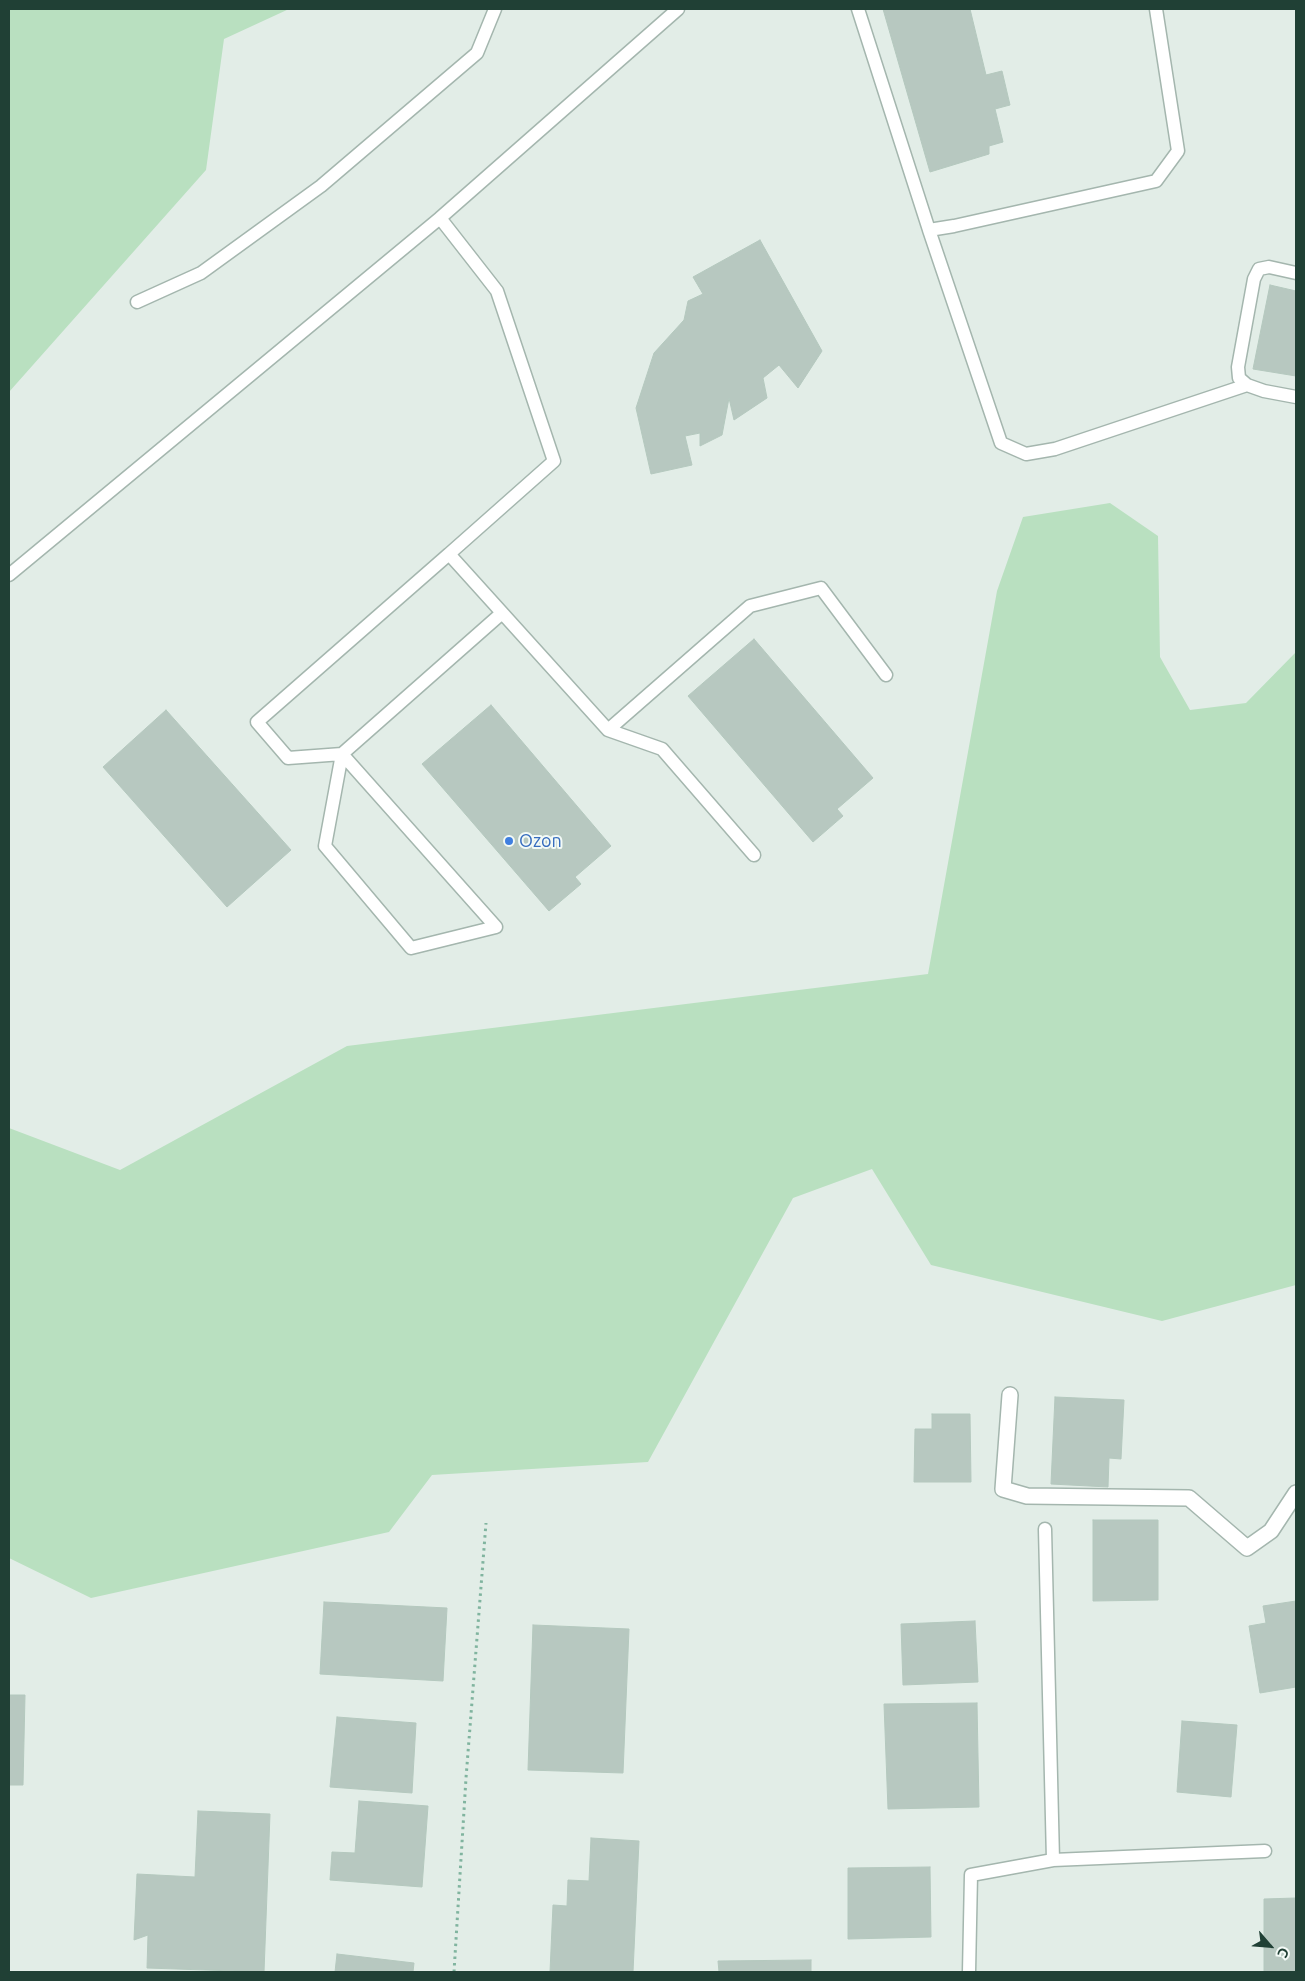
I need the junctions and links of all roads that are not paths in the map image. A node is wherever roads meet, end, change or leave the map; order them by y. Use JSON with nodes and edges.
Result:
{"nodes":[{"id":1,"x":495,"y":9,"type":"edge"},
{"id":2,"x":678,"y":9,"type":"edge"},
{"id":3,"x":858,"y":9,"type":"edge"},
{"id":4,"x":1156,"y":9,"type":"edge"},
{"id":5,"x":440,"y":218,"type":"junction"},
{"id":6,"x":929,"y":230,"type":"junction"},
{"id":7,"x":1296,"y":272,"type":"edge"},
{"id":8,"x":137,"y":302,"type":"dead end"},
{"id":9,"x":1247,"y":385,"type":"junction"},
{"id":10,"x":1296,"y":397,"type":"edge"},
{"id":11,"x":449,"y":554,"type":"junction"},
{"id":12,"x":9,"y":575,"type":"edge"},
{"id":13,"x":502,"y":613,"type":"junction"},
{"id":14,"x":886,"y":675,"type":"dead end"},
{"id":15,"x":608,"y":730,"type":"junction"},
{"id":16,"x":342,"y":754,"type":"junction"},
{"id":17,"x":754,"y":855,"type":"dead end"},
{"id":18,"x":1010,"y":1395,"type":"dead end"},
{"id":19,"x":1296,"y":1492,"type":"edge"},
{"id":20,"x":1046,"y":1529,"type":"dead end"},
{"id":21,"x":1265,"y":1851,"type":"dead end"},
{"id":22,"x":1054,"y":1860,"type":"junction"},
{"id":23,"x":969,"y":1972,"type":"edge"}],
"edges":[{"from":1,"to":8,"type":"lane"},
{"from":2,"to":5,"type":"lane"},
{"from":3,"to":6,"type":"lane"},
{"from":4,"to":6,"type":"lane"},
{"from":5,"to":11,"type":"lane"},
{"from":5,"to":12,"type":"lane"},
{"from":6,"to":9,"type":"lane"},
{"from":7,"to":9,"type":"lane"},
{"from":9,"to":10,"type":"lane"},
{"from":11,"to":13,"type":"lane"},
{"from":11,"to":16,"type":"lane"},
{"from":13,"to":15,"type":"lane"},
{"from":13,"to":16,"type":"lane"},
{"from":14,"to":15,"type":"lane"},
{"from":15,"to":17,"type":"lane"},
{"from":16,"to":16,"type":"lane"},
{"from":18,"to":19,"type":"street"},
{"from":20,"to":22,"type":"lane"},
{"from":21,"to":22,"type":"lane"},
{"from":22,"to":23,"type":"lane"}]}
